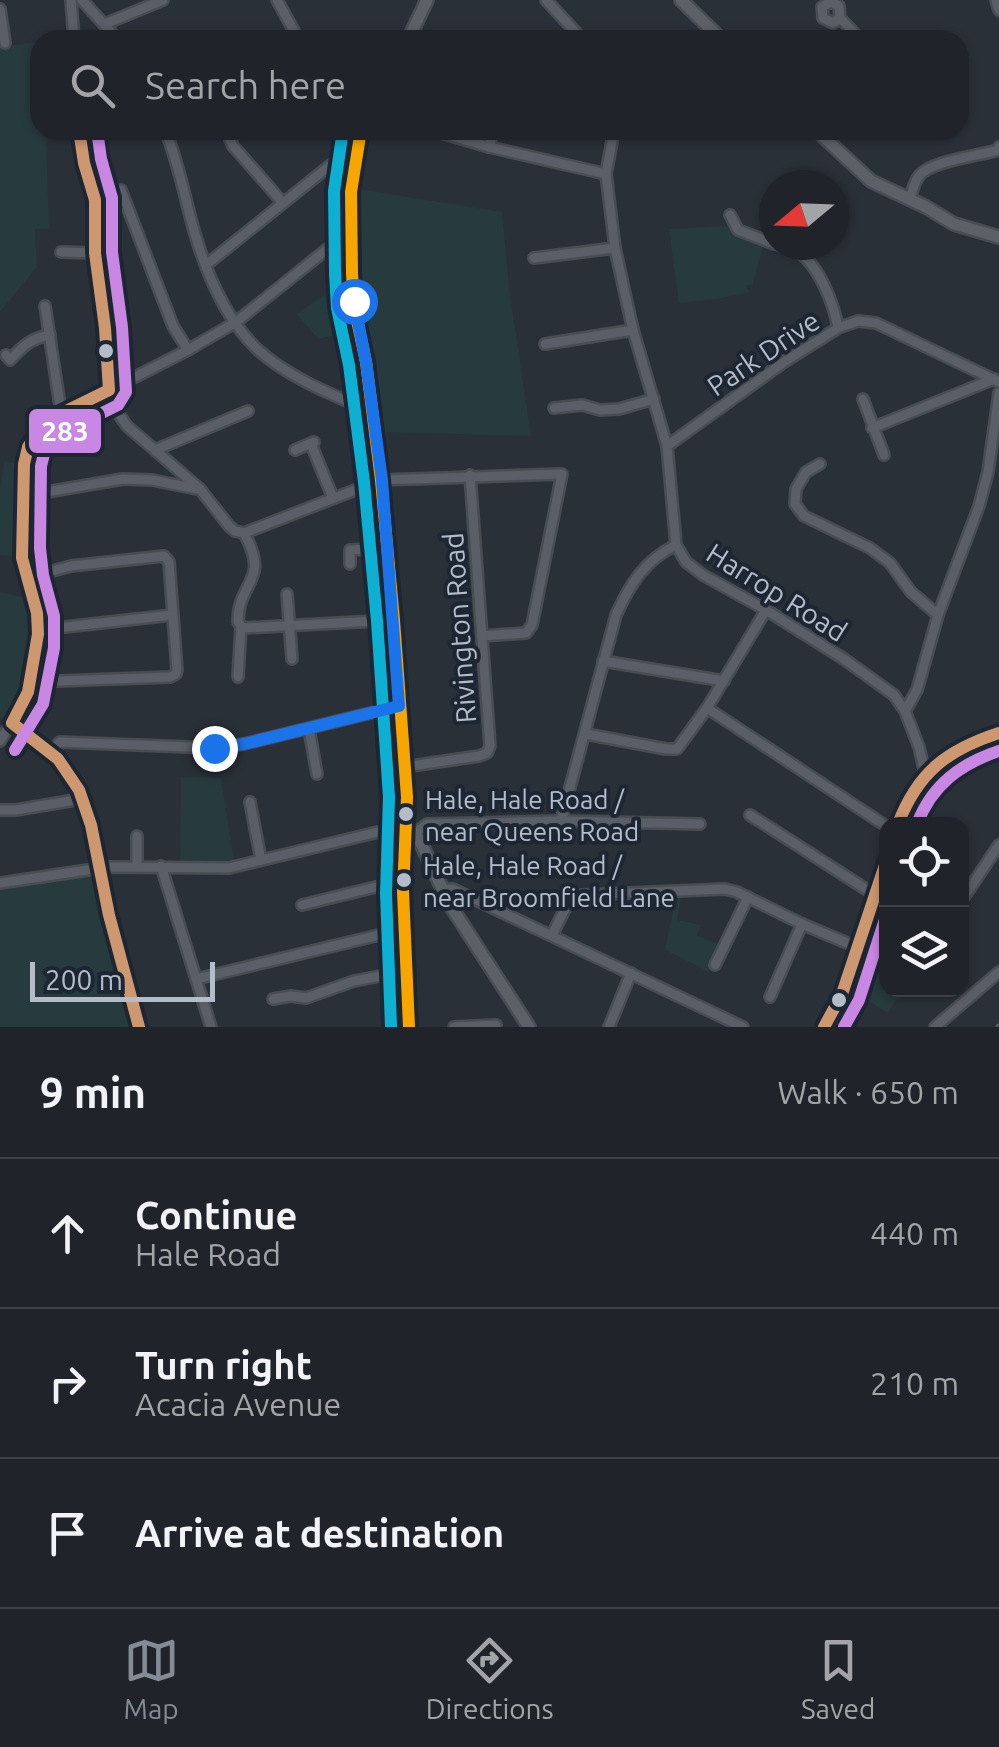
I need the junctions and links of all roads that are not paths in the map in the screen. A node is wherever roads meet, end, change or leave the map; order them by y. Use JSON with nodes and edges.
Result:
{"nodes":[{"id":1,"x":71,"y":0,"type":"edge"},
{"id":2,"x":82,"y":0,"type":"edge"},
{"id":3,"x":163,"y":0,"type":"edge"},
{"id":4,"x":277,"y":0,"type":"edge"},
{"id":5,"x":428,"y":0,"type":"edge"},
{"id":6,"x":546,"y":0,"type":"edge"},
{"id":7,"x":681,"y":0,"type":"edge"},
{"id":8,"x":996,"y":0,"type":"edge"},
{"id":9,"x":695,"y":5,"type":"edge"},
{"id":10,"x":0,"y":9,"type":"edge"},
{"id":11,"x":999,"y":10,"type":"edge"},
{"id":12,"x":840,"y":18,"type":"dead end"},
{"id":13,"x":105,"y":24,"type":"junction"},
{"id":14,"x":73,"y":30,"type":"edge"},
{"id":15,"x":110,"y":30,"type":"edge"},
{"id":16,"x":294,"y":30,"type":"edge"},
{"id":17,"x":413,"y":30,"type":"edge"},
{"id":18,"x":574,"y":30,"type":"edge"},
{"id":19,"x":714,"y":30,"type":"edge"},
{"id":20,"x":851,"y":30,"type":"edge"},
{"id":21,"x":5,"y":42,"type":"dead end"},
{"id":22,"x":81,"y":140,"type":"edge"},
{"id":23,"x":168,"y":140,"type":"edge"},
{"id":24,"x":230,"y":140,"type":"edge"},
{"id":25,"x":358,"y":140,"type":"edge"},
{"id":26,"x":465,"y":140,"type":"edge"},
{"id":27,"x":490,"y":140,"type":"edge"},
{"id":28,"x":612,"y":140,"type":"edge"},
{"id":29,"x":826,"y":140,"type":"edge"},
{"id":30,"x":489,"y":147,"type":"junction"},
{"id":31,"x":999,"y":147,"type":"edge"},
{"id":32,"x":357,"y":148,"type":"junction"},
{"id":33,"x":606,"y":174,"type":"junction"},
{"id":34,"x":122,"y":190,"type":"dead end"},
{"id":35,"x":910,"y":200,"type":"junction"},
{"id":36,"x":283,"y":203,"type":"junction"},
{"id":37,"x":730,"y":215,"type":"dead end"},
{"id":38,"x":350,"y":230,"type":"junction"},
{"id":39,"x":999,"y":237,"type":"edge"},
{"id":40,"x":759,"y":238,"type":"edge"},
{"id":41,"x":615,"y":248,"type":"junction"},
{"id":42,"x":61,"y":252,"type":"dead end"},
{"id":43,"x":94,"y":253,"type":"junction"},
{"id":44,"x":534,"y":258,"type":"dead end"},
{"id":45,"x":805,"y":260,"type":"edge"},
{"id":46,"x":206,"y":266,"type":"junction"},
{"id":47,"x":45,"y":306,"type":"dead end"},
{"id":48,"x":236,"y":322,"type":"junction"},
{"id":49,"x":838,"y":328,"type":"junction"},
{"id":50,"x":633,"y":330,"type":"junction"},
{"id":51,"x":50,"y":334,"type":"junction"},
{"id":52,"x":545,"y":344,"type":"dead end"},
{"id":53,"x":188,"y":350,"type":"junction"},
{"id":54,"x":6,"y":355,"type":"dead end"},
{"id":55,"x":997,"y":380,"type":"edge"},
{"id":56,"x":109,"y":390,"type":"junction"},
{"id":57,"x":999,"y":393,"type":"edge"},
{"id":58,"x":654,"y":399,"type":"junction"},
{"id":59,"x":863,"y":400,"type":"dead end"},
{"id":60,"x":554,"y":408,"type":"dead end"},
{"id":61,"x":248,"y":411,"type":"dead end"},
{"id":62,"x":62,"y":412,"type":"junction"},
{"id":63,"x":372,"y":412,"type":"junction"},
{"id":64,"x":872,"y":428,"type":"junction"},
{"id":65,"x":667,"y":446,"type":"junction"},
{"id":66,"x":155,"y":450,"type":"junction"},
{"id":67,"x":295,"y":450,"type":"dead end"},
{"id":68,"x":884,"y":455,"type":"dead end"},
{"id":69,"x":820,"y":464,"type":"dead end"},
{"id":70,"x":470,"y":475,"type":"junction"},
{"id":71,"x":382,"y":480,"type":"junction"},
{"id":72,"x":200,"y":489,"type":"junction"},
{"id":73,"x":24,"y":496,"type":"junction"},
{"id":74,"x":333,"y":498,"type":"junction"},
{"id":75,"x":244,"y":533,"type":"junction"},
{"id":76,"x":676,"y":545,"type":"junction"},
{"id":77,"x":386,"y":548,"type":"junction"},
{"id":78,"x":350,"y":564,"type":"dead end"},
{"id":79,"x":26,"y":578,"type":"junction"},
{"id":80,"x":287,"y":594,"type":"dead end"},
{"id":81,"x":766,"y":610,"type":"junction"},
{"id":82,"x":172,"y":614,"type":"junction"},
{"id":83,"x":938,"y":615,"type":"junction"},
{"id":84,"x":394,"y":620,"type":"junction"},
{"id":85,"x":290,"y":626,"type":"junction"},
{"id":86,"x":241,"y":627,"type":"junction"},
{"id":87,"x":38,"y":630,"type":"junction"},
{"id":88,"x":482,"y":636,"type":"junction"},
{"id":89,"x":292,"y":659,"type":"dead end"},
{"id":90,"x":603,"y":661,"type":"junction"},
{"id":91,"x":238,"y":676,"type":"dead end"},
{"id":92,"x":724,"y":681,"type":"junction"},
{"id":93,"x":30,"y":682,"type":"junction"},
{"id":94,"x":399,"y":706,"type":"junction"},
{"id":95,"x":706,"y":708,"type":"junction"},
{"id":96,"x":905,"y":711,"type":"junction"},
{"id":97,"x":6,"y":727,"type":"edge"},
{"id":98,"x":309,"y":729,"type":"junction"},
{"id":99,"x":999,"y":733,"type":"edge"},
{"id":100,"x":586,"y":734,"type":"junction"},
{"id":101,"x":0,"y":741,"type":"edge"},
{"id":102,"x":50,"y":752,"type":"junction"},
{"id":103,"x":404,"y":767,"type":"junction"},
{"id":104,"x":926,"y":773,"type":"junction"},
{"id":105,"x":317,"y":774,"type":"dead end"},
{"id":106,"x":81,"y":800,"type":"junction"},
{"id":107,"x":250,"y":802,"type":"dead end"},
{"id":108,"x":0,"y":810,"type":"edge"},
{"id":109,"x":750,"y":815,"type":"dead end"},
{"id":110,"x":901,"y":817,"type":"edge"},
{"id":111,"x":561,"y":821,"type":"junction"},
{"id":112,"x":879,"y":821,"type":"edge"},
{"id":113,"x":700,"y":824,"type":"dead end"},
{"id":114,"x":410,"y":829,"type":"junction"},
{"id":115,"x":137,"y":836,"type":"dead end"},
{"id":116,"x":999,"y":845,"type":"edge"},
{"id":117,"x":261,"y":860,"type":"junction"},
{"id":118,"x":137,"y":866,"type":"junction"},
{"id":119,"x":162,"y":866,"type":"junction"},
{"id":120,"x":100,"y":869,"type":"junction"},
{"id":121,"x":404,"y":880,"type":"junction"},
{"id":122,"x":0,"y":884,"type":"edge"},
{"id":123,"x":441,"y":890,"type":"junction"},
{"id":124,"x":969,"y":890,"type":"edge"},
{"id":125,"x":879,"y":891,"type":"edge"},
{"id":126,"x":879,"y":895,"type":"edge"},
{"id":127,"x":748,"y":897,"type":"junction"},
{"id":128,"x":302,"y":906,"type":"dead end"},
{"id":129,"x":802,"y":924,"type":"junction"},
{"id":130,"x":404,"y":929,"type":"junction"},
{"id":131,"x":552,"y":934,"type":"junction"},
{"id":132,"x":858,"y":948,"type":"junction"},
{"id":133,"x":716,"y":966,"type":"dead end"},
{"id":134,"x":406,"y":971,"type":"junction"},
{"id":135,"x":999,"y":972,"type":"edge"},
{"id":136,"x":631,"y":973,"type":"junction"},
{"id":137,"x":196,"y":979,"type":"junction"},
{"id":138,"x":770,"y":996,"type":"dead end"},
{"id":139,"x":273,"y":999,"type":"dead end"},
{"id":140,"x":409,"y":1025,"type":"edge"},
{"id":141,"x":496,"y":1025,"type":"edge"},
{"id":142,"x":139,"y":1027,"type":"edge"},
{"id":143,"x":211,"y":1027,"type":"edge"},
{"id":144,"x":391,"y":1027,"type":"edge"},
{"id":145,"x":454,"y":1027,"type":"edge"},
{"id":146,"x":529,"y":1027,"type":"edge"},
{"id":147,"x":610,"y":1027,"type":"edge"},
{"id":148,"x":743,"y":1027,"type":"edge"},
{"id":149,"x":824,"y":1027,"type":"edge"},
{"id":150,"x":935,"y":1027,"type":"edge"}],
"edges":[{"from":1,"to":14,"type":"street"},
{"from":2,"to":13,"type":"street"},
{"from":3,"to":13,"type":"street"},
{"from":4,"to":16,"type":"street"},
{"from":5,"to":17,"type":"main road"},
{"from":6,"to":18,"type":"street"},
{"from":7,"to":9,"type":"main road"},
{"from":8,"to":11,"type":"street"},
{"from":9,"to":19,"type":"main road"},
{"from":10,"to":21,"type":"street"},
{"from":12,"to":20,"type":"street"},
{"from":13,"to":15,"type":"street"},
{"from":22,"to":43,"type":"street"},
{"from":23,"to":46,"type":"street"},
{"from":24,"to":36,"type":"street"},
{"from":25,"to":32,"type":"main road"},
{"from":26,"to":30,"type":"street"},
{"from":27,"to":30,"type":"street"},
{"from":28,"to":33,"type":"street","name":"Harrop Road"},
{"from":29,"to":35,"type":"main road"},
{"from":30,"to":33,"type":"street"},
{"from":31,"to":35,"type":"street"},
{"from":32,"to":36,"type":"street"},
{"from":32,"to":38,"type":"main road"},
{"from":33,"to":41,"type":"street","name":"Harrop Road"},
{"from":34,"to":53,"type":"street"},
{"from":35,"to":39,"type":"main road"},
{"from":36,"to":46,"type":"street"},
{"from":37,"to":40,"type":"street"},
{"from":38,"to":48,"type":"street"},
{"from":38,"to":63,"type":"main road"},
{"from":41,"to":44,"type":"street"},
{"from":41,"to":50,"type":"street","name":"Harrop Road"},
{"from":42,"to":43,"type":"street"},
{"from":43,"to":56,"type":"street"},
{"from":45,"to":49,"type":"street"},
{"from":46,"to":48,"type":"street"},
{"from":47,"to":51,"type":"street"},
{"from":48,"to":53,"type":"street"},
{"from":48,"to":63,"type":"street"},
{"from":49,"to":55,"type":"street","name":"Park Drive"},
{"from":49,"to":65,"type":"street","name":"Park Drive"},
{"from":50,"to":52,"type":"street"},
{"from":50,"to":58,"type":"street","name":"Harrop Road"},
{"from":51,"to":54,"type":"street"},
{"from":51,"to":62,"type":"street"},
{"from":53,"to":56,"type":"street"},
{"from":55,"to":64,"type":"street"},
{"from":56,"to":62,"type":"street"},
{"from":56,"to":66,"type":"street"},
{"from":57,"to":83,"type":"street"},
{"from":58,"to":60,"type":"street"},
{"from":58,"to":65,"type":"street","name":"Harrop Road"},
{"from":59,"to":64,"type":"street"},
{"from":61,"to":66,"type":"street"},
{"from":62,"to":73,"type":"street"},
{"from":63,"to":71,"type":"main road"},
{"from":64,"to":68,"type":"street"},
{"from":65,"to":76,"type":"street","name":"Harrop Road"},
{"from":66,"to":72,"type":"street"},
{"from":67,"to":74,"type":"street"},
{"from":69,"to":83,"type":"street"},
{"from":70,"to":71,"type":"street"},
{"from":70,"to":88,"type":"street","name":"Rivington Road"},
{"from":70,"to":88,"type":"street"},
{"from":71,"to":74,"type":"street"},
{"from":71,"to":77,"type":"main road"},
{"from":72,"to":73,"type":"street"},
{"from":72,"to":75,"type":"street"},
{"from":73,"to":79,"type":"street"},
{"from":74,"to":75,"type":"street"},
{"from":75,"to":86,"type":"street"},
{"from":76,"to":81,"type":"street","name":"Harrop Road"},
{"from":76,"to":90,"type":"street"},
{"from":77,"to":78,"type":"street"},
{"from":77,"to":84,"type":"main road"},
{"from":79,"to":82,"type":"street"},
{"from":79,"to":87,"type":"street"},
{"from":80,"to":85,"type":"street"},
{"from":81,"to":92,"type":"street"},
{"from":81,"to":96,"type":"street","name":"Harrop Road"},
{"from":82,"to":87,"type":"street"},
{"from":82,"to":93,"type":"street"},
{"from":83,"to":96,"type":"street"},
{"from":84,"to":85,"type":"street"},
{"from":84,"to":94,"type":"main road"},
{"from":85,"to":86,"type":"street"},
{"from":85,"to":89,"type":"street"},
{"from":86,"to":91,"type":"street"},
{"from":87,"to":93,"type":"street"},
{"from":88,"to":103,"type":"street","name":"Rivington Road"},
{"from":90,"to":92,"type":"street"},
{"from":90,"to":100,"type":"street"},
{"from":92,"to":95,"type":"street"},
{"from":93,"to":97,"type":"street"},
{"from":94,"to":98,"type":"street"},
{"from":94,"to":103,"type":"main road"},
{"from":95,"to":100,"type":"street"},
{"from":95,"to":112,"type":"street"},
{"from":96,"to":104,"type":"street","name":"Harrop Road"},
{"from":97,"to":101,"type":"street"},
{"from":97,"to":102,"type":"street"},
{"from":98,"to":102,"type":"street"},
{"from":98,"to":105,"type":"street"},
{"from":99,"to":104,"type":"main road"},
{"from":100,"to":111,"type":"street"},
{"from":102,"to":106,"type":"street"},
{"from":103,"to":114,"type":"main road"},
{"from":104,"to":110,"type":"main road"},
{"from":106,"to":108,"type":"street"},
{"from":106,"to":120,"type":"street"},
{"from":107,"to":117,"type":"street"},
{"from":109,"to":125,"type":"street"},
{"from":111,"to":113,"type":"street"},
{"from":111,"to":114,"type":"street"},
{"from":114,"to":117,"type":"street"},
{"from":114,"to":121,"type":"main road"},
{"from":114,"to":123,"type":"main road"},
{"from":115,"to":118,"type":"street"},
{"from":116,"to":124,"type":"street"},
{"from":117,"to":119,"type":"street"},
{"from":118,"to":119,"type":"street"},
{"from":118,"to":120,"type":"street"},
{"from":119,"to":137,"type":"street"},
{"from":120,"to":122,"type":"street"},
{"from":120,"to":142,"type":"street"},
{"from":121,"to":128,"type":"street"},
{"from":121,"to":130,"type":"main road"},
{"from":123,"to":131,"type":"street"},
{"from":123,"to":146,"type":"main road"},
{"from":126,"to":132,"type":"main road"},
{"from":127,"to":129,"type":"street"},
{"from":127,"to":131,"type":"street"},
{"from":127,"to":133,"type":"street"},
{"from":129,"to":132,"type":"street"},
{"from":129,"to":138,"type":"street"},
{"from":130,"to":134,"type":"main road"},
{"from":130,"to":137,"type":"street"},
{"from":131,"to":136,"type":"street"},
{"from":132,"to":149,"type":"main road"},
{"from":134,"to":139,"type":"street"},
{"from":134,"to":140,"type":"main road"},
{"from":135,"to":150,"type":"street"},
{"from":136,"to":147,"type":"street"},
{"from":136,"to":148,"type":"street"},
{"from":137,"to":143,"type":"street"},
{"from":140,"to":144,"type":"street"},
{"from":141,"to":145,"type":"street"}]}
